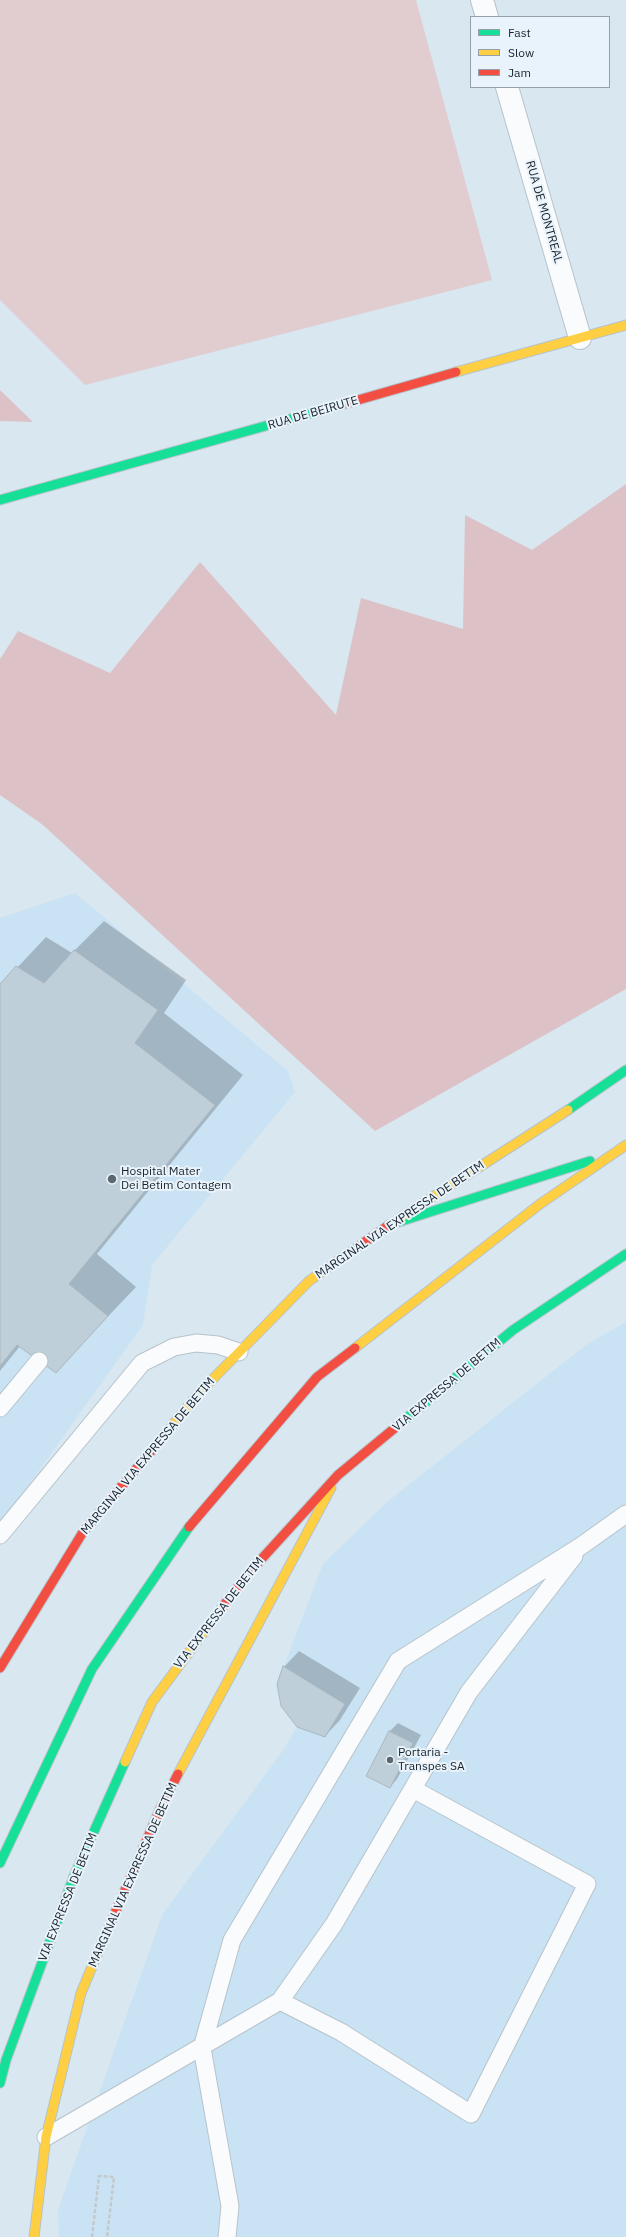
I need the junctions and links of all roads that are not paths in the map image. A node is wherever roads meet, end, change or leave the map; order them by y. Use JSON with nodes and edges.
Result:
{"nodes":[{"id":1,"x":482,"y":0,"type":"edge"},
{"id":2,"x":487,"y":16,"type":"edge"},
{"id":3,"x":507,"y":88,"type":"edge"},
{"id":4,"x":626,"y":324,"type":"edge"},
{"id":5,"x":580,"y":338,"type":"junction"},
{"id":6,"x":0,"y":500,"type":"edge"},
{"id":7,"x":626,"y":1070,"type":"edge"},
{"id":8,"x":626,"y":1145,"type":"edge"},
{"id":9,"x":610,"y":1155,"type":"junction"},
{"id":10,"x":389,"y":1225,"type":"junction"},
{"id":11,"x":626,"y":1254,"type":"edge"},
{"id":12,"x":239,"y":1352,"type":"junction"},
{"id":13,"x":39,"y":1361,"type":"dead end"},
{"id":14,"x":0,"y":1408,"type":"edge"},
{"id":15,"x":338,"y":1475,"type":"junction"},
{"id":16,"x":626,"y":1514,"type":"edge"},
{"id":17,"x":0,"y":1535,"type":"edge"},
{"id":18,"x":581,"y":1546,"type":"junction"},
{"id":19,"x":0,"y":1668,"type":"edge"},
{"id":20,"x":413,"y":1789,"type":"junction"},
{"id":21,"x":0,"y":1863,"type":"edge"},
{"id":22,"x":280,"y":2002,"type":"junction"},
{"id":23,"x":202,"y":2048,"type":"junction"},
{"id":24,"x":0,"y":2083,"type":"edge"},
{"id":25,"x":46,"y":2137,"type":"junction"},
{"id":26,"x":34,"y":2237,"type":"edge"},
{"id":27,"x":227,"y":2237,"type":"edge"}],
"edges":[{"from":1,"to":2,"type":"street"},
{"from":3,"to":5,"type":"street","name":"RUA DE MONTREAL"},
{"from":4,"to":5,"type":"main road","name":"RUA DE BEIRUTE"},
{"from":5,"to":6,"type":"main road","name":"RUA DE BEIRUTE"},
{"from":7,"to":10,"type":"main road","name":"MARGINAL VIA EXPRESSA DE BETIM"},
{"from":8,"to":9,"type":"main road"},
{"from":9,"to":10,"type":"main road"},
{"from":9,"to":21,"type":"main road"},
{"from":10,"to":12,"type":"main road","name":"MARGINAL VIA EXPRESSA DE BETIM"},
{"from":11,"to":15,"type":"main road","name":"VIA EXPRESSA DE BETIM"},
{"from":12,"to":17,"type":"lane"},
{"from":12,"to":19,"type":"main road","name":"MARGINAL VIA EXPRESSA DE BETIM"},
{"from":13,"to":14,"type":"lane"},
{"from":15,"to":24,"type":"main road","name":"VIA EXPRESSA DE BETIM"},
{"from":15,"to":25,"type":"main road","name":"MARGINAL VIA EXPRESSA DE BETIM"},
{"from":16,"to":18,"type":"lane"},
{"from":18,"to":20,"type":"lane"},
{"from":18,"to":23,"type":"lane"},
{"from":20,"to":22,"type":"lane"},
{"from":20,"to":22,"type":"lane"},
{"from":22,"to":23,"type":"lane"},
{"from":23,"to":25,"type":"lane"},
{"from":23,"to":27,"type":"lane"},
{"from":25,"to":26,"type":"main road","name":"MARGINAL VIA EXPRESSA DE BETIM"}]}
